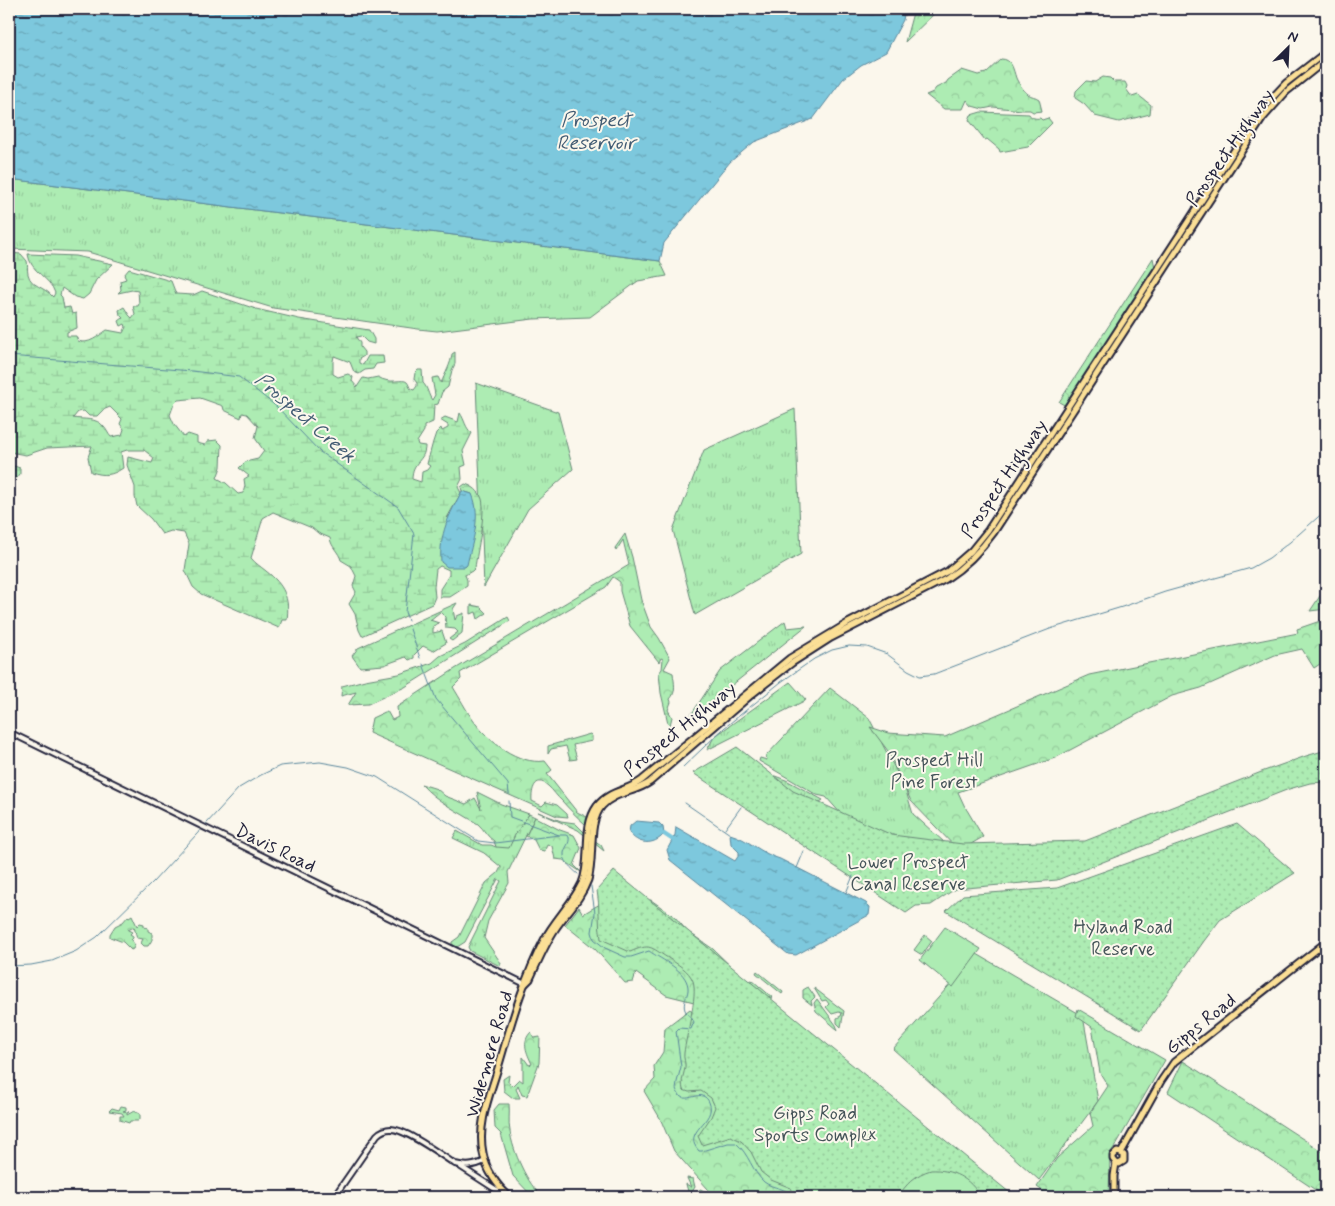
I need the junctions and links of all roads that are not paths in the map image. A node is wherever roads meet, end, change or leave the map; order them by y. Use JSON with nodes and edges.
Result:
{"nodes":[{"id":1,"x":1326,"y":52,"type":"edge"},
{"id":2,"x":1326,"y":60,"type":"edge"},
{"id":3,"x":9,"y":745,"type":"edge"},
{"id":4,"x":591,"y":838,"type":"junction"},
{"id":5,"x":1326,"y":942,"type":"edge"},
{"id":6,"x":525,"y":984,"type":"junction"},
{"id":7,"x":485,"y":1161,"type":"junction"},
{"id":8,"x":455,"y":1164,"type":"junction"},
{"id":9,"x":334,"y":1197,"type":"edge"},
{"id":10,"x":509,"y":1197,"type":"edge"},
{"id":11,"x":1114,"y":1197,"type":"edge"}],
"edges":[{"from":1,"to":4,"type":"main road","name":"Prospect Highway"},
{"from":2,"to":4,"type":"main road","name":"Prospect Highway"},
{"from":3,"to":6,"type":"street","name":"Davis Road"},
{"from":4,"to":6,"type":"main road","name":"Widemere Road"},
{"from":5,"to":11,"type":"main road","name":"Gipps Road"},
{"from":6,"to":7,"type":"main road","name":"Widemere Road"},
{"from":7,"to":8,"type":"street"},
{"from":7,"to":10,"type":"main road"},
{"from":8,"to":9,"type":"street"},
{"from":8,"to":10,"type":"street"}]}
